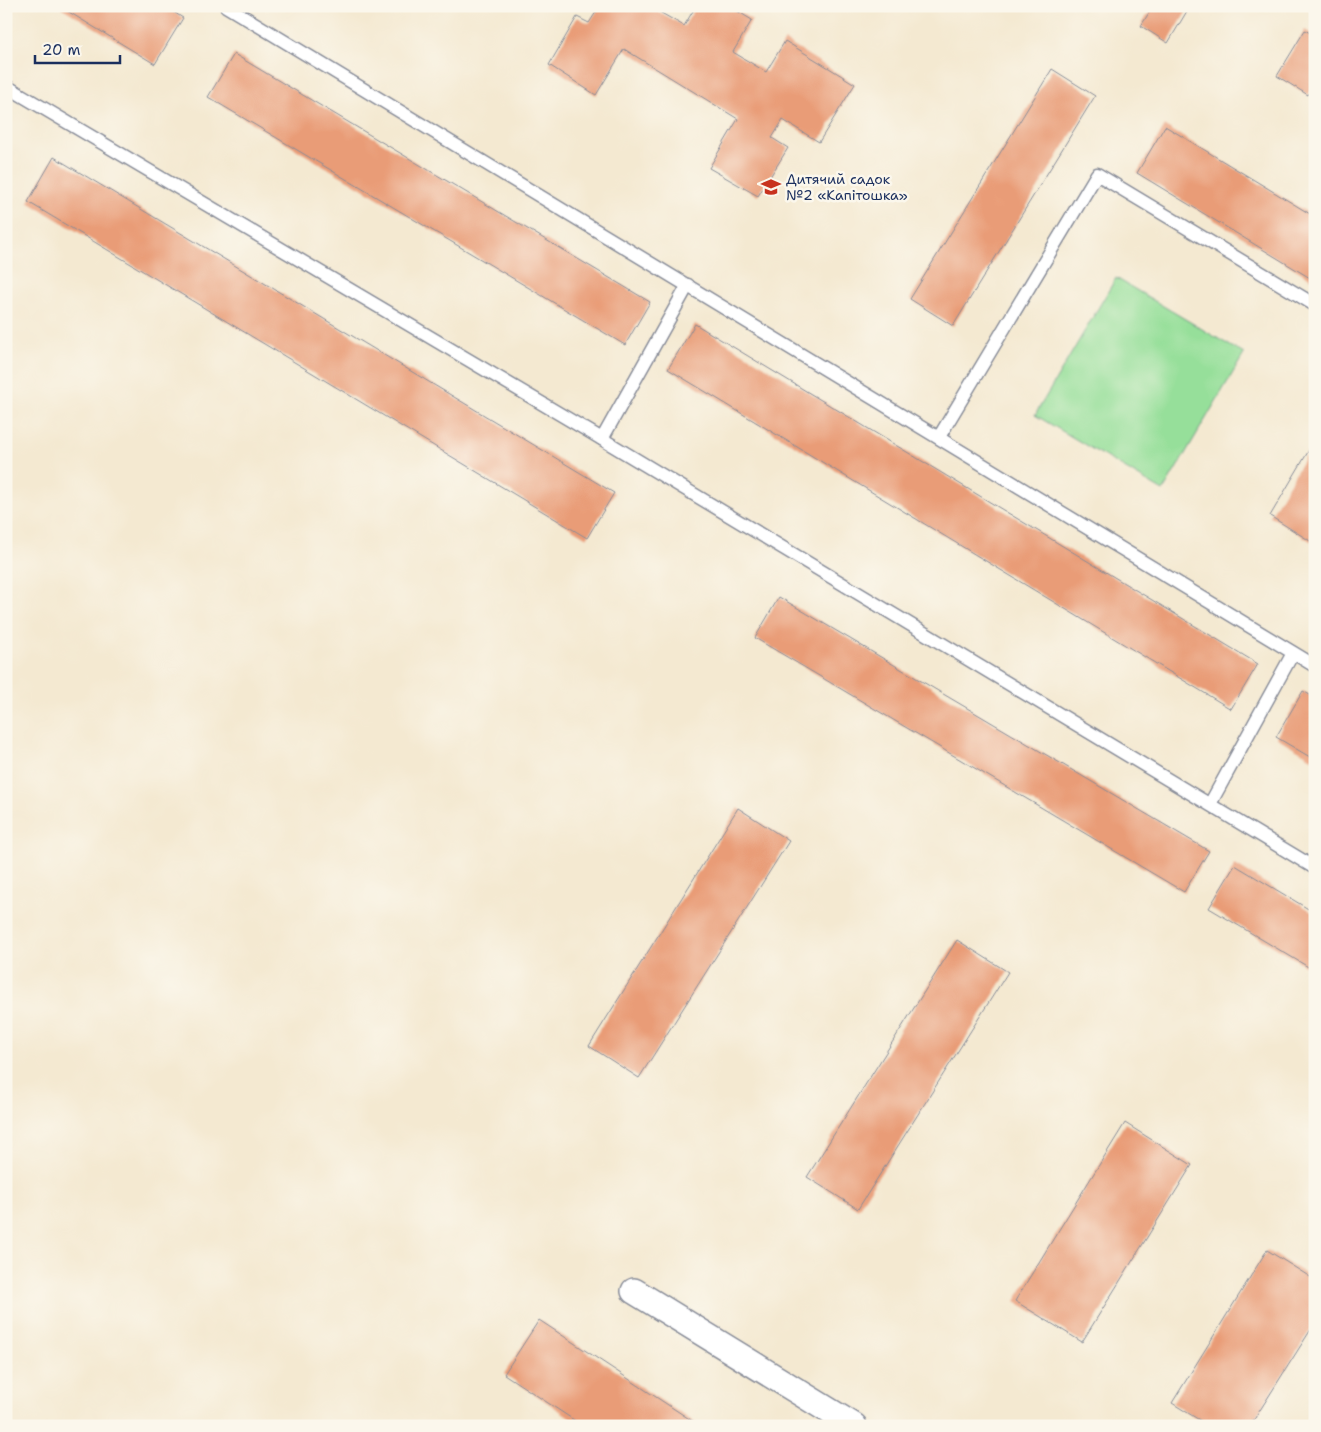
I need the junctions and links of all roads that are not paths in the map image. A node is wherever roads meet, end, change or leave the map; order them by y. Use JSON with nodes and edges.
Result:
{"nodes":[{"id":1,"x":226,"y":6,"type":"edge"},
{"id":2,"x":6,"y":86,"type":"edge"},
{"id":3,"x":688,"y":285,"type":"junction"},
{"id":4,"x":1315,"y":305,"type":"edge"},
{"id":5,"x":939,"y":437,"type":"junction"},
{"id":6,"x":602,"y":439,"type":"junction"},
{"id":7,"x":1293,"y":653,"type":"junction"},
{"id":8,"x":1315,"y":666,"type":"edge"},
{"id":9,"x":1210,"y":804,"type":"junction"},
{"id":10,"x":1315,"y":868,"type":"edge"},
{"id":11,"x":634,"y":1292,"type":"dead end"},
{"id":12,"x":854,"y":1426,"type":"edge"}],
"edges":[{"from":1,"to":3,"type":"lane"},
{"from":2,"to":6,"type":"lane"},
{"from":3,"to":5,"type":"lane"},
{"from":3,"to":6,"type":"lane"},
{"from":4,"to":5,"type":"lane"},
{"from":5,"to":7,"type":"lane"},
{"from":6,"to":9,"type":"lane"},
{"from":7,"to":8,"type":"lane"},
{"from":7,"to":9,"type":"lane"},
{"from":9,"to":10,"type":"lane"},
{"from":11,"to":12,"type":"street"}]}
